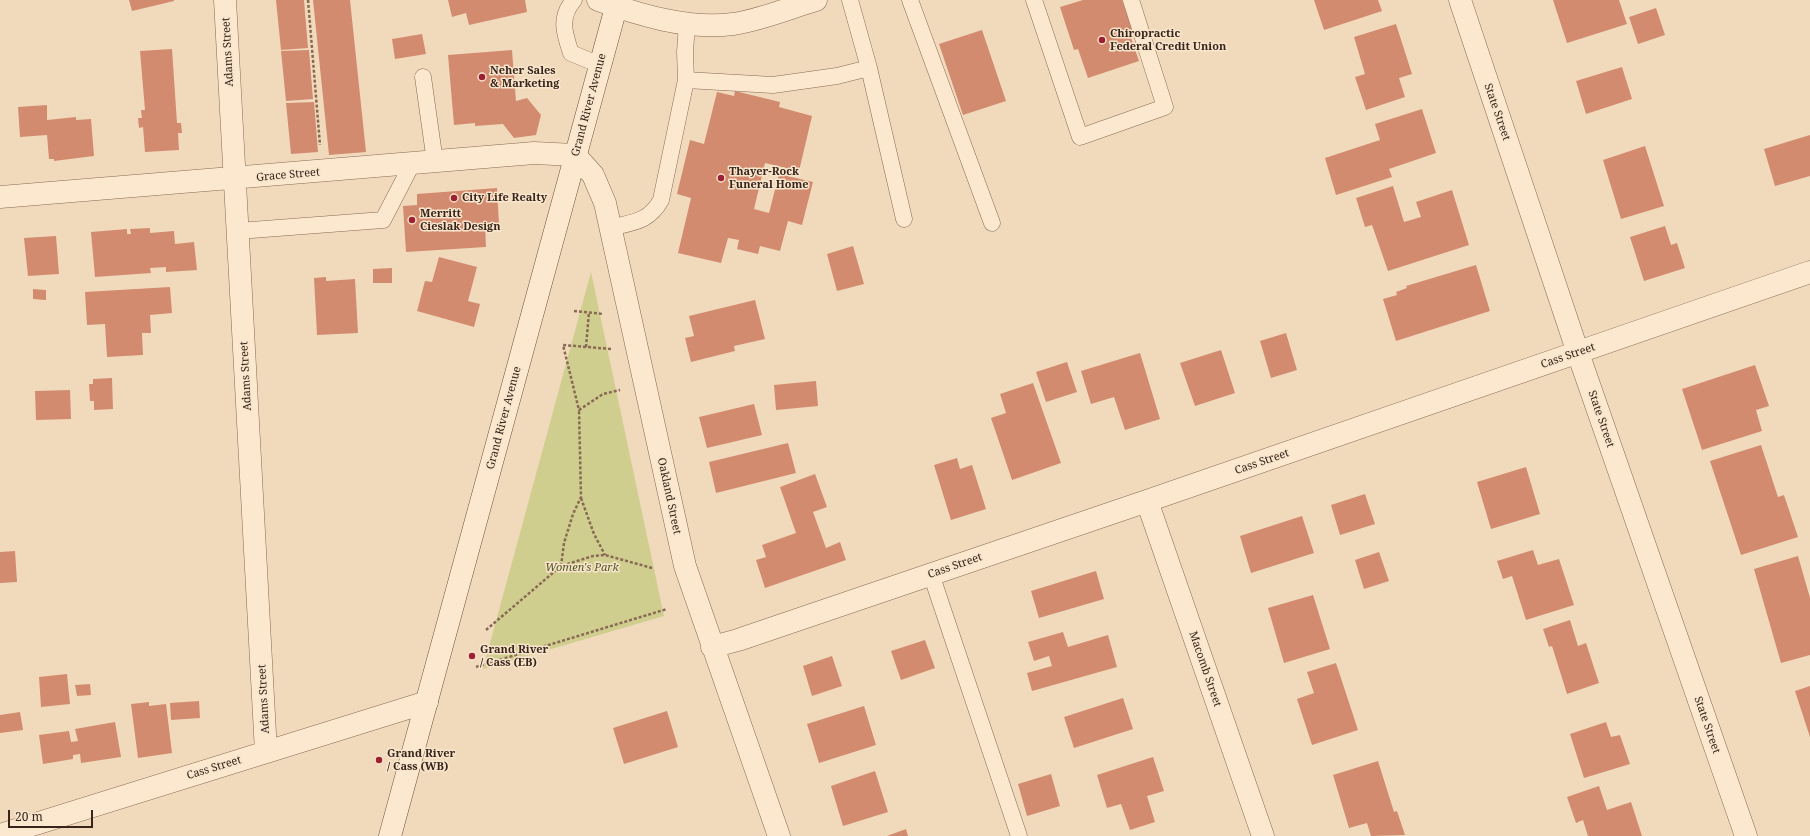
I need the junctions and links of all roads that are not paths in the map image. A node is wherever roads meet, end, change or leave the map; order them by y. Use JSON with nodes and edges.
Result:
{"nodes":[{"id":1,"x":225,"y":0,"type":"edge"},
{"id":2,"x":574,"y":0,"type":"edge"},
{"id":3,"x":816,"y":0,"type":"edge"},
{"id":4,"x":850,"y":0,"type":"edge"},
{"id":5,"x":910,"y":0,"type":"edge"},
{"id":6,"x":1034,"y":0,"type":"edge"},
{"id":7,"x":1131,"y":0,"type":"edge"},
{"id":8,"x":1460,"y":0,"type":"edge"},
{"id":9,"x":611,"y":2,"type":"edge"},
{"id":10,"x":687,"y":24,"type":"junction"},
{"id":11,"x":600,"y":65,"type":"junction"},
{"id":12,"x":869,"y":68,"type":"junction"},
{"id":13,"x":423,"y":77,"type":"dead end"},
{"id":14,"x":686,"y":80,"type":"junction"},
{"id":15,"x":575,"y":155,"type":"junction"},
{"id":16,"x":435,"y":162,"type":"junction"},
{"id":17,"x":412,"y":164,"type":"junction"},
{"id":18,"x":235,"y":179,"type":"junction"},
{"id":19,"x":0,"y":198,"type":"edge"},
{"id":20,"x":904,"y":219,"type":"dead end"},
{"id":21,"x":992,"y":223,"type":"dead end"},
{"id":22,"x":610,"y":228,"type":"junction"},
{"id":23,"x":238,"y":231,"type":"junction"},
{"id":24,"x":1810,"y":272,"type":"edge"},
{"id":25,"x":1578,"y":353,"type":"junction"},
{"id":26,"x":1148,"y":501,"type":"junction"},
{"id":27,"x":931,"y":574,"type":"junction"},
{"id":28,"x":712,"y":647,"type":"junction"},
{"id":29,"x":427,"y":702,"type":"junction"},
{"id":30,"x":266,"y":752,"type":"junction"},
{"id":31,"x":0,"y":835,"type":"edge"},
{"id":32,"x":390,"y":836,"type":"edge"},
{"id":33,"x":779,"y":836,"type":"edge"},
{"id":34,"x":1019,"y":836,"type":"edge"},
{"id":35,"x":1264,"y":836,"type":"edge"},
{"id":36,"x":1746,"y":836,"type":"edge"}],
"edges":[{"from":1,"to":18,"type":"street","name":"Adams Street"},
{"from":2,"to":11,"type":"lane"},
{"from":3,"to":10,"type":"street"},
{"from":4,"to":12,"type":"lane"},
{"from":5,"to":21,"type":"lane"},
{"from":6,"to":7,"type":"lane"},
{"from":8,"to":25,"type":"street","name":"State Street"},
{"from":9,"to":10,"type":"street"},
{"from":9,"to":11,"type":"street","name":"Grand River Avenue"},
{"from":10,"to":14,"type":"lane"},
{"from":11,"to":15,"type":"street","name":"Grand River Avenue"},
{"from":12,"to":14,"type":"lane"},
{"from":12,"to":20,"type":"lane"},
{"from":13,"to":16,"type":"lane"},
{"from":14,"to":22,"type":"lane"},
{"from":15,"to":16,"type":"street","name":"Grace Street"},
{"from":15,"to":22,"type":"street","name":"Oakland Street"},
{"from":15,"to":29,"type":"street","name":"Grand River Avenue"},
{"from":16,"to":17,"type":"street","name":"Grace Street"},
{"from":17,"to":18,"type":"street","name":"Grace Street"},
{"from":17,"to":23,"type":"lane"},
{"from":18,"to":19,"type":"street","name":"Grace Street"},
{"from":18,"to":23,"type":"street","name":"Adams Street"},
{"from":22,"to":28,"type":"street","name":"Oakland Street"},
{"from":23,"to":30,"type":"street","name":"Adams Street"},
{"from":24,"to":25,"type":"street","name":"Cass Street"},
{"from":25,"to":26,"type":"street","name":"Cass Street"},
{"from":25,"to":36,"type":"street","name":"State Street"},
{"from":26,"to":27,"type":"street","name":"Cass Street"},
{"from":26,"to":35,"type":"street","name":"Macomb Street"},
{"from":27,"to":28,"type":"street","name":"Cass Street"},
{"from":27,"to":34,"type":"lane"},
{"from":28,"to":33,"type":"street","name":"Oakland Street"},
{"from":29,"to":30,"type":"street","name":"Cass Street"},
{"from":29,"to":32,"type":"street","name":"Grand River Avenue"},
{"from":30,"to":31,"type":"street","name":"Cass Street"}]}
